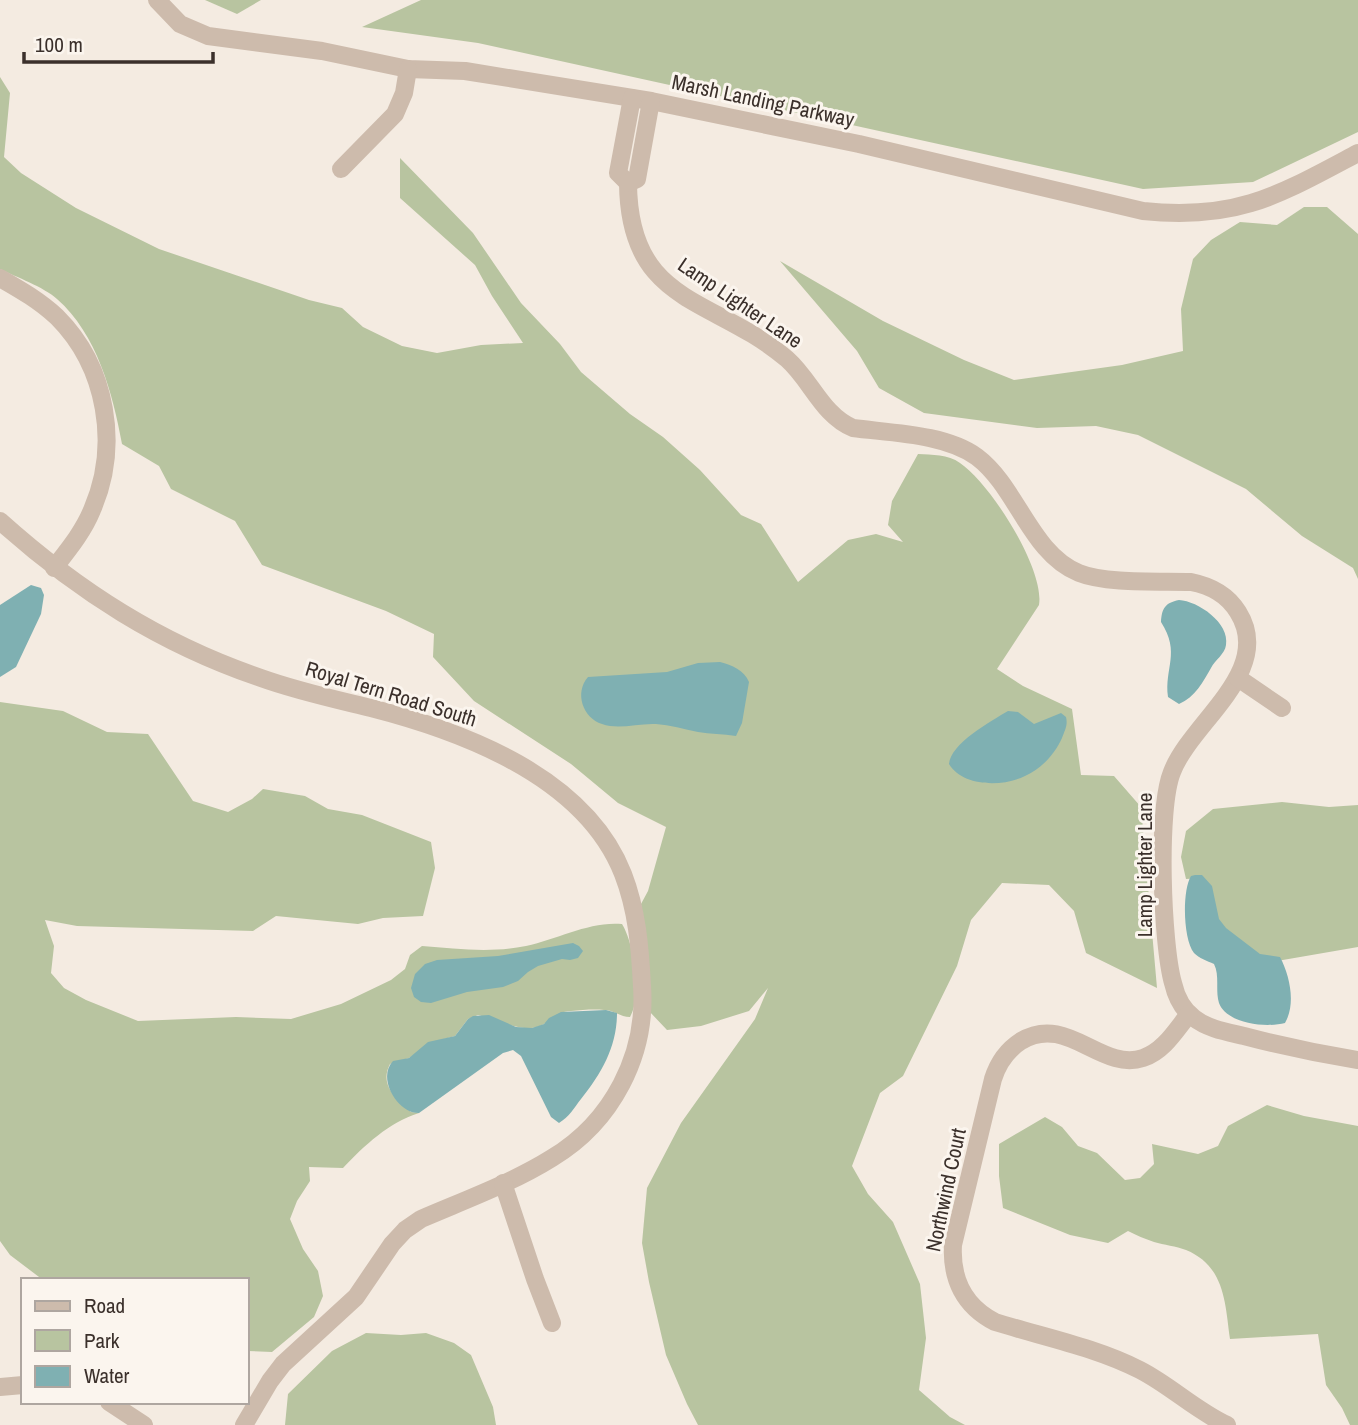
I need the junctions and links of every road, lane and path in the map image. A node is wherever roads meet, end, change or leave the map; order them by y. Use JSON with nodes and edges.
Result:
{"nodes":[{"id":1,"x":157,"y":0,"type":"edge"},
{"id":2,"x":408,"y":69,"type":"junction"},
{"id":3,"x":632,"y":99,"type":"junction"},
{"id":4,"x":651,"y":101,"type":"junction"},
{"id":5,"x":623,"y":144,"type":"junction"},
{"id":6,"x":643,"y":147,"type":"junction"},
{"id":7,"x":1358,"y":153,"type":"edge"},
{"id":8,"x":341,"y":169,"type":"dead end"},
{"id":9,"x":628,"y":183,"type":"junction"},
{"id":10,"x":0,"y":278,"type":"edge"},
{"id":11,"x":0,"y":521,"type":"edge"},
{"id":12,"x":54,"y":568,"type":"junction"},
{"id":13,"x":1238,"y":678,"type":"junction"},
{"id":14,"x":1282,"y":708,"type":"dead end"},
{"id":15,"x":1189,"y":1014,"type":"junction"},
{"id":16,"x":1358,"y":1060,"type":"edge"},
{"id":17,"x":503,"y":1183,"type":"junction"},
{"id":18,"x":552,"y":1323,"type":"dead end"},
{"id":19,"x":21,"y":1385,"type":"edge"},
{"id":20,"x":0,"y":1387,"type":"edge"},
{"id":21,"x":112,"y":1404,"type":"edge"},
{"id":22,"x":144,"y":1425,"type":"edge"},
{"id":23,"x":244,"y":1425,"type":"edge"},
{"id":24,"x":1227,"y":1425,"type":"edge"}],
"edges":[{"from":1,"to":2,"type":"street","name":"Marsh Landing Parkway"},
{"from":2,"to":3,"type":"street","name":"Marsh Landing Parkway"},
{"from":2,"to":8,"type":"street"},
{"from":3,"to":4,"type":"street","name":"Marsh Landing Parkway"},
{"from":3,"to":5,"type":"street","name":"Lamp Lighter Lane"},
{"from":4,"to":6,"type":"street","name":"Lamp Lighter Lane"},
{"from":4,"to":7,"type":"street","name":"Marsh Landing Parkway"},
{"from":5,"to":6,"type":"street"},
{"from":5,"to":9,"type":"street","name":"Lamp Lighter Lane"},
{"from":6,"to":9,"type":"street","name":"Lamp Lighter Lane"},
{"from":9,"to":13,"type":"street","name":"Lamp Lighter Lane"},
{"from":10,"to":12,"type":"street"},
{"from":11,"to":12,"type":"street","name":"Royal Tern Road South"},
{"from":12,"to":17,"type":"street","name":"Royal Tern Road South"},
{"from":13,"to":14,"type":"street"},
{"from":13,"to":15,"type":"street","name":"Lamp Lighter Lane"},
{"from":15,"to":16,"type":"street"},
{"from":15,"to":24,"type":"street","name":"Northwind Court"},
{"from":17,"to":18,"type":"street"},
{"from":17,"to":23,"type":"street","name":"Royal Tern Road South"},
{"from":19,"to":20,"type":"street"},
{"from":21,"to":22,"type":"street"}]}
